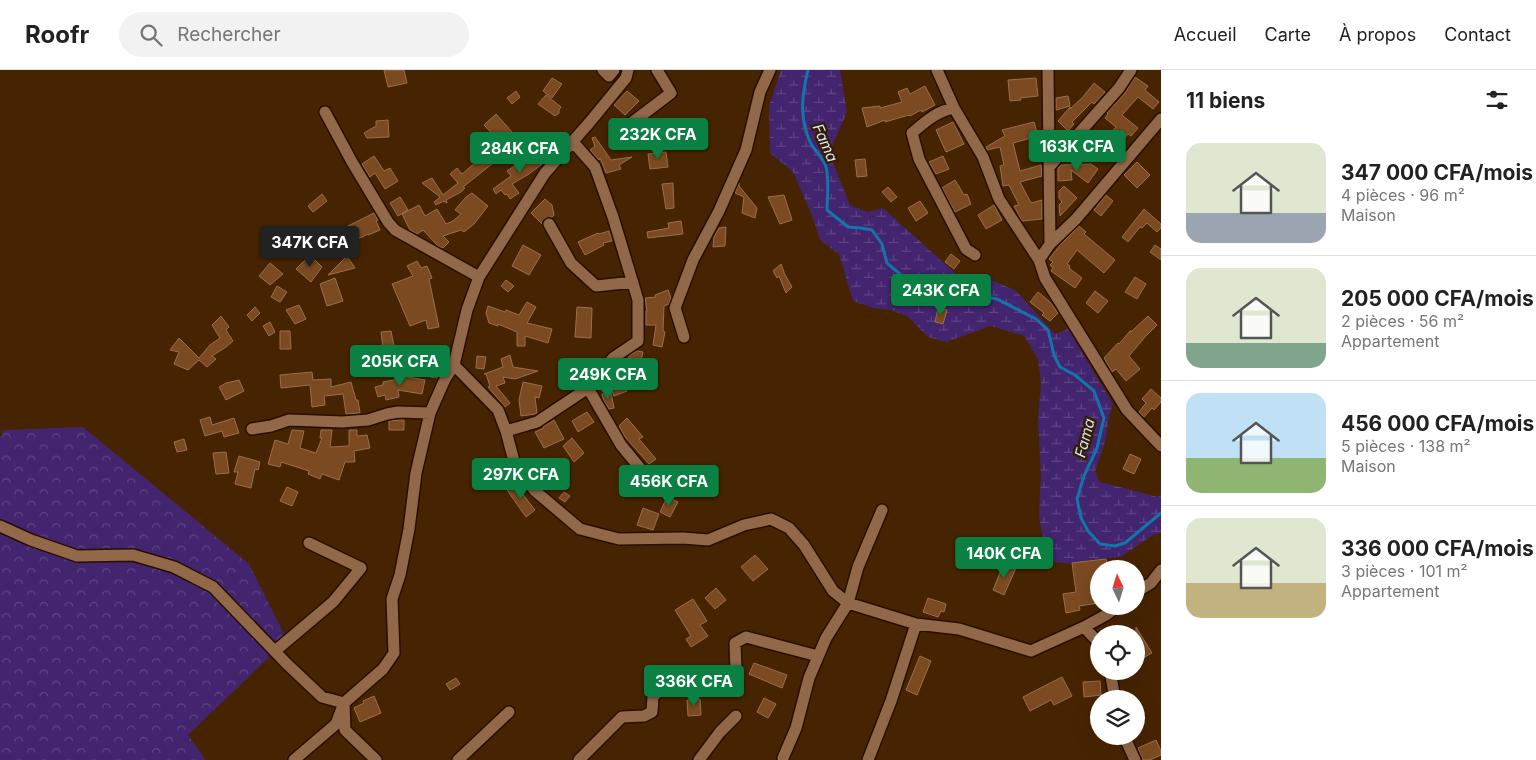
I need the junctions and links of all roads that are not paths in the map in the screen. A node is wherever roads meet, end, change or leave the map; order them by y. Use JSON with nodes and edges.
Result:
{"nodes":[{"id":1,"x":603,"y":70,"type":"edge"},
{"id":2,"x":614,"y":70,"type":"edge"},
{"id":3,"x":628,"y":70,"type":"edge"},
{"id":4,"x":657,"y":70,"type":"edge"},
{"id":5,"x":770,"y":70,"type":"edge"},
{"id":6,"x":937,"y":70,"type":"edge"},
{"id":7,"x":1048,"y":70,"type":"edge"},
{"id":8,"x":1131,"y":70,"type":"edge"},
{"id":9,"x":954,"y":108,"type":"junction"},
{"id":10,"x":325,"y":112,"type":"dead end"},
{"id":11,"x":1161,"y":119,"type":"edge"},
{"id":12,"x":625,"y":128,"type":"dead end"},
{"id":13,"x":573,"y":142,"type":"junction"},
{"id":14,"x":1049,"y":167,"type":"junction"},
{"id":15,"x":549,"y":224,"type":"dead end"},
{"id":16,"x":1050,"y":244,"type":"junction"},
{"id":17,"x":975,"y":255,"type":"dead end"},
{"id":18,"x":1039,"y":260,"type":"junction"},
{"id":19,"x":479,"y":277,"type":"junction"},
{"id":20,"x":633,"y":282,"type":"junction"},
{"id":21,"x":684,"y":336,"type":"dead end"},
{"id":22,"x":454,"y":364,"type":"junction"},
{"id":23,"x":588,"y":388,"type":"junction"},
{"id":24,"x":430,"y":413,"type":"junction"},
{"id":25,"x":252,"y":429,"type":"dead end"},
{"id":26,"x":506,"y":430,"type":"junction"},
{"id":27,"x":1161,"y":446,"type":"edge"},
{"id":28,"x":644,"y":473,"type":"dead end"},
{"id":29,"x":882,"y":510,"type":"dead end"},
{"id":30,"x":0,"y":526,"type":"edge"},
{"id":31,"x":309,"y":543,"type":"dead end"},
{"id":32,"x":1161,"y":570,"type":"edge"},
{"id":33,"x":1145,"y":587,"type":"edge"},
{"id":34,"x":848,"y":603,"type":"junction"},
{"id":35,"x":1106,"y":615,"type":"edge"},
{"id":36,"x":916,"y":624,"type":"junction"},
{"id":37,"x":1084,"y":627,"type":"junction"},
{"id":38,"x":1090,"y":633,"type":"edge"},
{"id":39,"x":276,"y":651,"type":"junction"},
{"id":40,"x":818,"y":656,"type":"junction"},
{"id":41,"x":344,"y":703,"type":"junction"},
{"id":42,"x":509,"y":712,"type":"dead end"},
{"id":43,"x":736,"y":716,"type":"dead end"},
{"id":44,"x":1128,"y":745,"type":"edge"},
{"id":45,"x":783,"y":758,"type":"dead end"},
{"id":46,"x":294,"y":760,"type":"edge"},
{"id":47,"x":376,"y":760,"type":"edge"},
{"id":48,"x":458,"y":760,"type":"edge"},
{"id":49,"x":579,"y":760,"type":"edge"},
{"id":50,"x":699,"y":760,"type":"edge"},
{"id":51,"x":868,"y":760,"type":"edge"},
{"id":52,"x":1135,"y":760,"type":"edge"}],
"edges":[{"from":1,"to":2,"type":"street"},
{"from":3,"to":13,"type":"street"},
{"from":4,"to":12,"type":"street"},
{"from":5,"to":21,"type":"street"},
{"from":6,"to":9,"type":"street"},
{"from":7,"to":14,"type":"street"},
{"from":8,"to":14,"type":"street"},
{"from":9,"to":17,"type":"street"},
{"from":9,"to":18,"type":"street"},
{"from":10,"to":19,"type":"street"},
{"from":11,"to":16,"type":"street"},
{"from":13,"to":19,"type":"street"},
{"from":13,"to":20,"type":"street"},
{"from":14,"to":16,"type":"street"},
{"from":15,"to":20,"type":"street"},
{"from":16,"to":18,"type":"street"},
{"from":18,"to":27,"type":"street"},
{"from":19,"to":22,"type":"street"},
{"from":20,"to":23,"type":"street"},
{"from":22,"to":24,"type":"street"},
{"from":22,"to":26,"type":"street"},
{"from":23,"to":26,"type":"street"},
{"from":23,"to":28,"type":"street"},
{"from":24,"to":25,"type":"street"},
{"from":24,"to":41,"type":"street"},
{"from":26,"to":34,"type":"street"},
{"from":29,"to":34,"type":"street"},
{"from":30,"to":39,"type":"street"},
{"from":31,"to":39,"type":"street"},
{"from":32,"to":33,"type":"street"},
{"from":34,"to":36,"type":"street"},
{"from":34,"to":40,"type":"street"},
{"from":35,"to":37,"type":"street"},
{"from":36,"to":37,"type":"street"},
{"from":36,"to":51,"type":"street"},
{"from":37,"to":38,"type":"street"},
{"from":39,"to":41,"type":"street"},
{"from":40,"to":45,"type":"street"},
{"from":40,"to":49,"type":"street"},
{"from":41,"to":46,"type":"street"},
{"from":41,"to":47,"type":"street"},
{"from":42,"to":48,"type":"street"},
{"from":43,"to":50,"type":"street"},
{"from":44,"to":52,"type":"street"}]}
